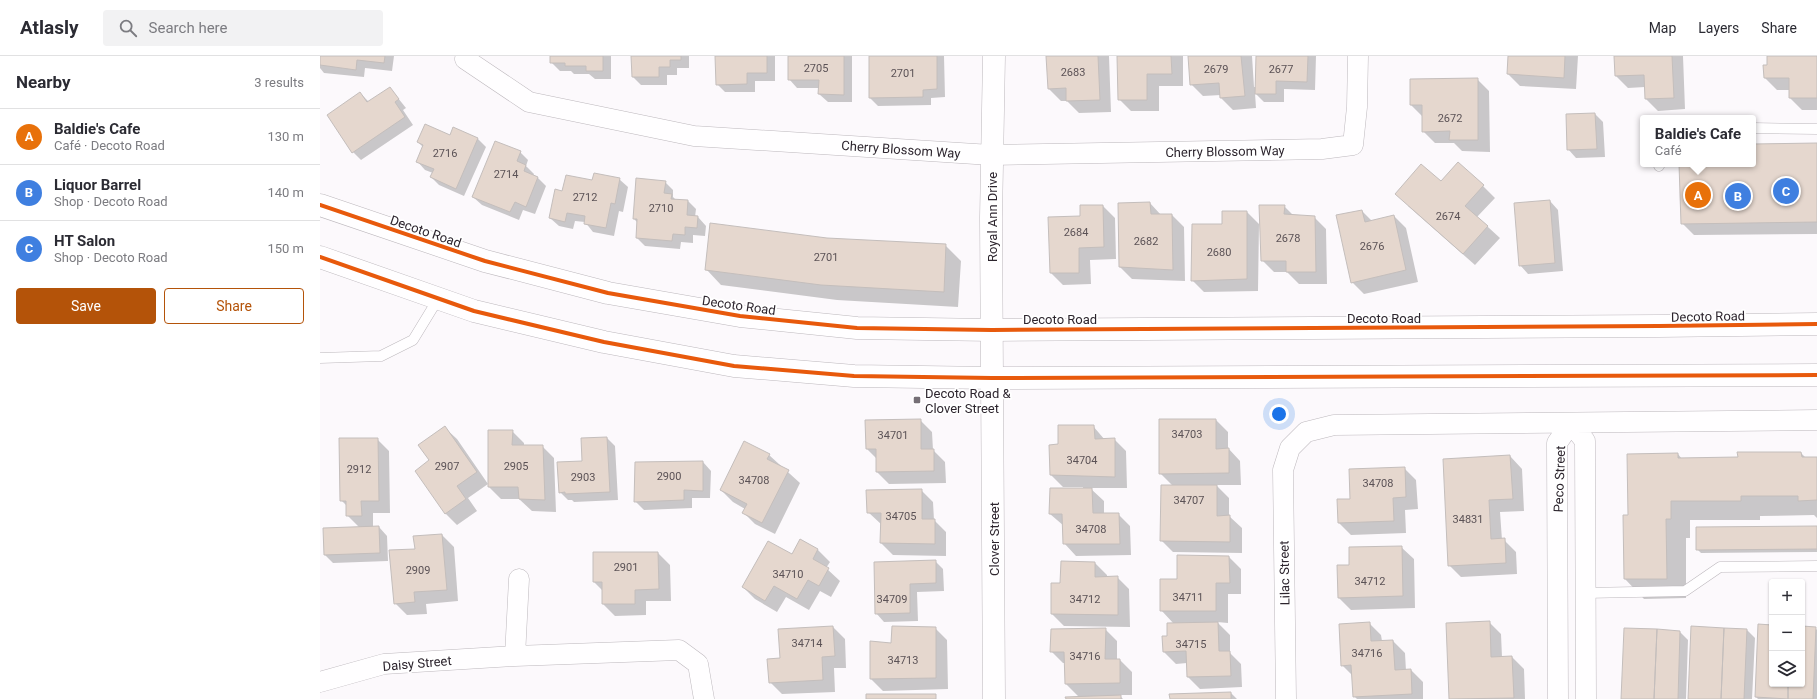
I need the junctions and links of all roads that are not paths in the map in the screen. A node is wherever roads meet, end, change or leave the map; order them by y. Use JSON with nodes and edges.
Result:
{"nodes":[{"id":1,"x":994,"y":56,"type":"edge"},
{"id":2,"x":1358,"y":56,"type":"edge"},
{"id":3,"x":465,"y":59,"type":"dead end"},
{"id":4,"x":1756,"y":128,"type":"edge"},
{"id":5,"x":1817,"y":129,"type":"edge"},
{"id":6,"x":992,"y":155,"type":"junction"},
{"id":7,"x":320,"y":205,"type":"edge"},
{"id":8,"x":320,"y":258,"type":"edge"},
{"id":9,"x":438,"y":299,"type":"junction"},
{"id":10,"x":1817,"y":324,"type":"edge"},
{"id":11,"x":992,"y":330,"type":"junction"},
{"id":12,"x":320,"y":358,"type":"edge"},
{"id":13,"x":1817,"y":375,"type":"edge"},
{"id":14,"x":992,"y":378,"type":"junction"},
{"id":15,"x":1817,"y":420,"type":"edge"},
{"id":16,"x":1571,"y":423,"type":"junction"},
{"id":17,"x":1817,"y":566,"type":"edge"},
{"id":18,"x":519,"y":579,"type":"dead end"},
{"id":19,"x":1585,"y":594,"type":"junction"},
{"id":20,"x":516,"y":656,"type":"junction"},
{"id":21,"x":320,"y":682,"type":"edge"},
{"id":22,"x":704,"y":699,"type":"edge"},
{"id":23,"x":994,"y":699,"type":"edge"},
{"id":24,"x":1286,"y":699,"type":"edge"},
{"id":25,"x":1558,"y":699,"type":"edge"},
{"id":26,"x":1586,"y":699,"type":"edge"}],
"edges":[{"from":1,"to":6,"type":"main road","name":"Royal Ann Drive"},
{"from":2,"to":6,"type":"street","name":"Cherry Blossom Way"},
{"from":3,"to":6,"type":"street","name":"Cherry Blossom Way"},
{"from":4,"to":5,"type":"lane"},
{"from":6,"to":11,"type":"main road","name":"Royal Ann Drive"},
{"from":7,"to":11,"type":"main road","name":"Decoto Road"},
{"from":8,"to":9,"type":"main road"},
{"from":9,"to":12,"type":"lane"},
{"from":9,"to":14,"type":"main road"},
{"from":10,"to":11,"type":"main road","name":"Decoto Road"},
{"from":11,"to":14,"type":"main road","name":"Royal Ann Drive"},
{"from":13,"to":14,"type":"main road"},
{"from":14,"to":23,"type":"main road","name":"Clover Street"},
{"from":15,"to":16,"type":"street"},
{"from":16,"to":19,"type":"street","name":"Peco Street"},
{"from":16,"to":24,"type":"street","name":"Lilac Street"},
{"from":16,"to":25,"type":"street","name":"Peco Street"},
{"from":17,"to":19,"type":"lane"},
{"from":18,"to":20,"type":"street"},
{"from":19,"to":26,"type":"street","name":"Peco Street"},
{"from":20,"to":21,"type":"street","name":"Daisy Street"},
{"from":20,"to":22,"type":"street","name":"Daisy Street"}]}
